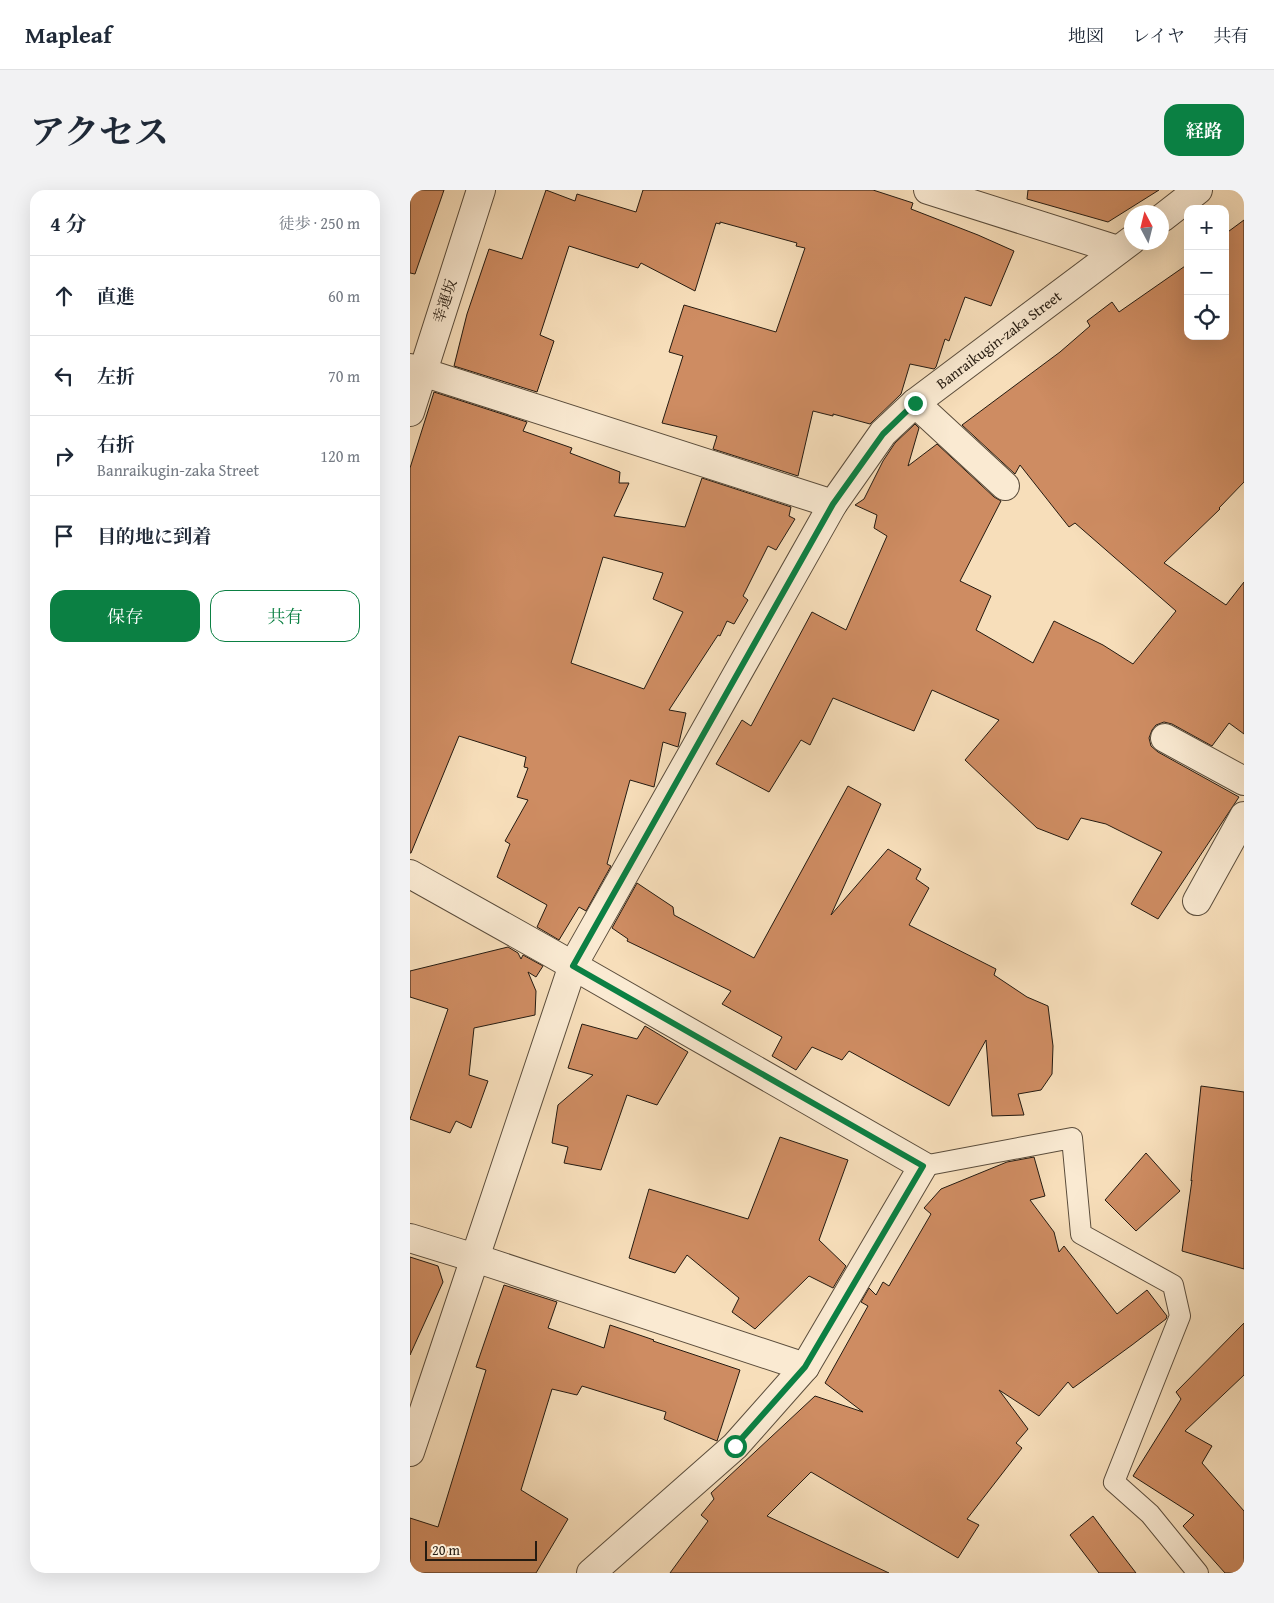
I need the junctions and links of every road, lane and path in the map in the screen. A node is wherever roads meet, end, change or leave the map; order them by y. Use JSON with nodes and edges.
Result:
{"nodes":[{"id":1,"x":481,"y":190,"type":"edge"},
{"id":2,"x":928,"y":190,"type":"edge"},
{"id":3,"x":1198,"y":190,"type":"edge"},
{"id":4,"x":1169,"y":213,"type":"edge"},
{"id":5,"x":1124,"y":245,"type":"edge"},
{"id":6,"x":1124,"y":246,"type":"edge"},
{"id":7,"x":416,"y":370,"type":"edge"},
{"id":8,"x":915,"y":403,"type":"junction"},
{"id":9,"x":410,"y":412,"type":"edge"},
{"id":10,"x":1005,"y":486,"type":"dead end"},
{"id":11,"x":833,"y":504,"type":"junction"},
{"id":12,"x":1165,"y":738,"type":"dead end"},
{"id":13,"x":1244,"y":781,"type":"edge"},
{"id":14,"x":1244,"y":816,"type":"edge"},
{"id":15,"x":410,"y":874,"type":"edge"},
{"id":16,"x":1197,"y":901,"type":"dead end"},
{"id":17,"x":573,"y":966,"type":"junction"},
{"id":18,"x":923,"y":1166,"type":"junction"},
{"id":19,"x":410,"y":1238,"type":"edge"},
{"id":20,"x":475,"y":1258,"type":"junction"},
{"id":21,"x":805,"y":1367,"type":"junction"},
{"id":22,"x":411,"y":1449,"type":"edge"},
{"id":23,"x":591,"y":1573,"type":"edge"},
{"id":24,"x":1198,"y":1573,"type":"edge"}],
"edges":[{"from":1,"to":7,"type":"street","name":"幸運坂"},
{"from":2,"to":5,"type":"street"},
{"from":3,"to":4,"type":"street"},
{"from":6,"to":8,"type":"street","name":"Banraikugin-zaka Street"},
{"from":7,"to":9,"type":"street","name":"幸運坂"},
{"from":7,"to":11,"type":"street"},
{"from":8,"to":10,"type":"street"},
{"from":8,"to":11,"type":"street","name":"Banraikugin-zaka Street"},
{"from":11,"to":17,"type":"street","name":"Banraikugin-zaka Street"},
{"from":12,"to":13,"type":"street"},
{"from":14,"to":16,"type":"street"},
{"from":15,"to":17,"type":"street"},
{"from":17,"to":18,"type":"street"},
{"from":17,"to":20,"type":"street","name":"Banraikugin-zaka Street"},
{"from":18,"to":21,"type":"street"},
{"from":18,"to":24,"type":"lane"},
{"from":19,"to":20,"type":"street"},
{"from":20,"to":21,"type":"street"},
{"from":20,"to":22,"type":"street","name":"Banraikugin-zaka Street"},
{"from":21,"to":23,"type":"street"}]}
